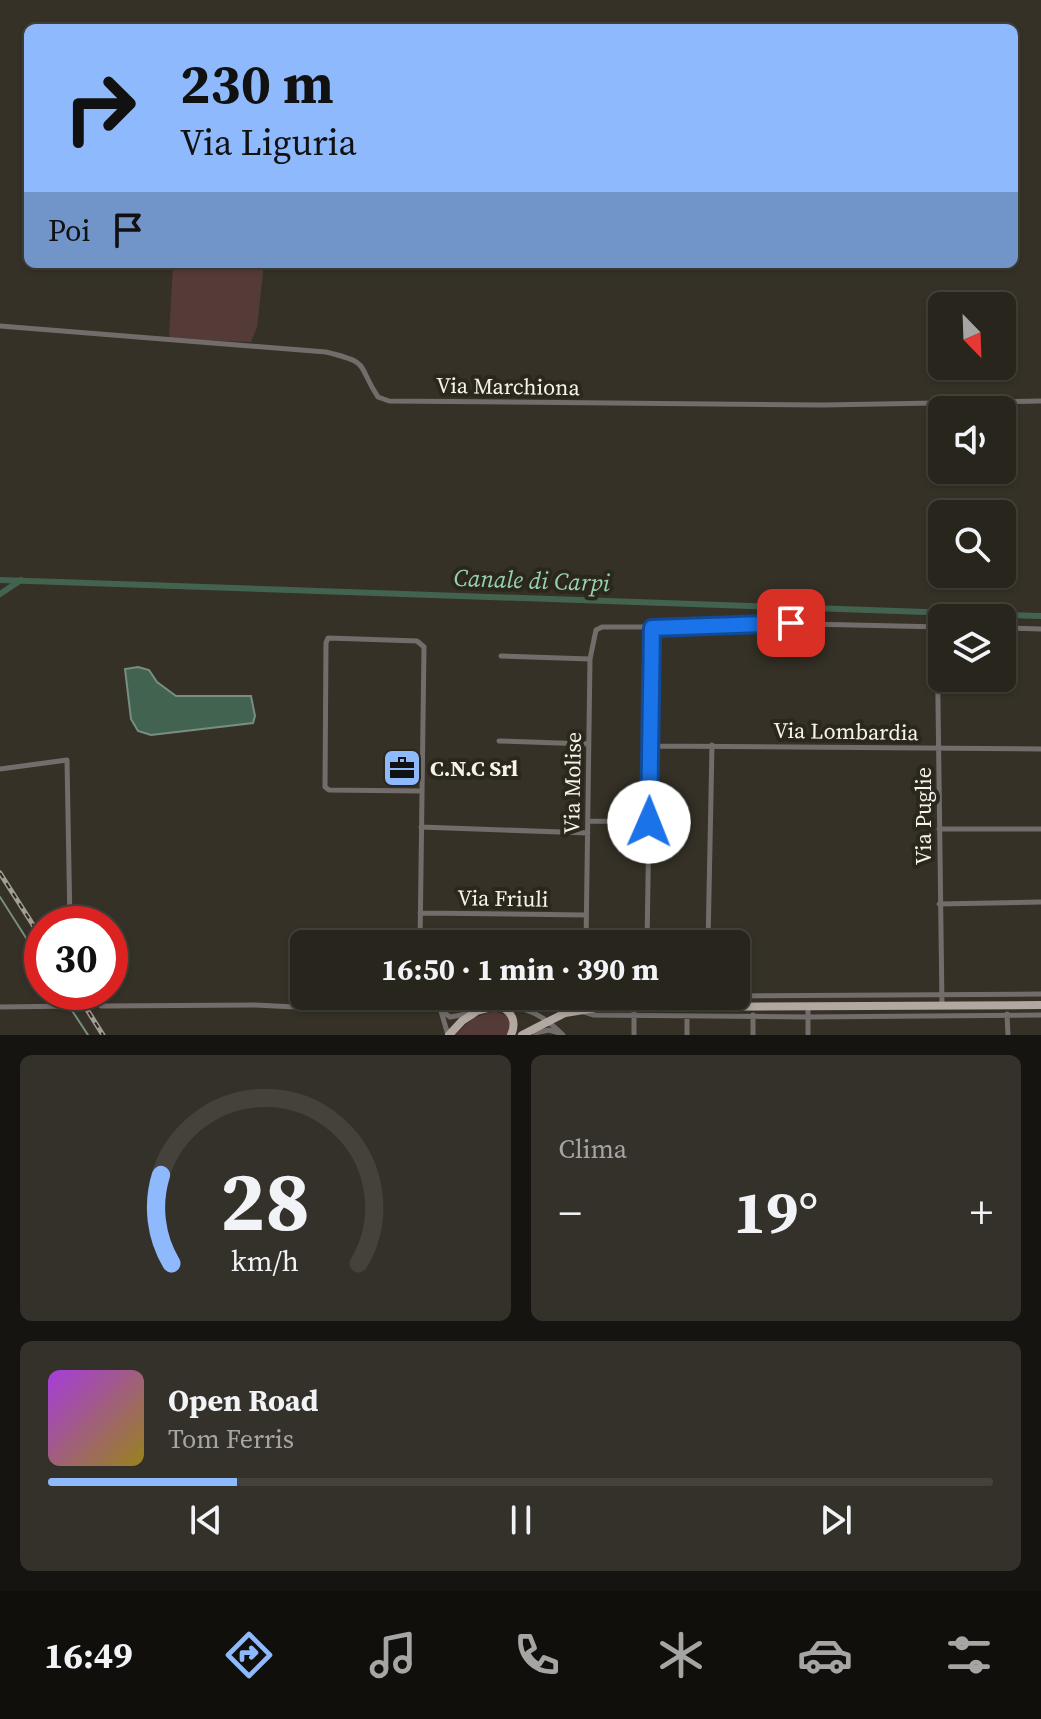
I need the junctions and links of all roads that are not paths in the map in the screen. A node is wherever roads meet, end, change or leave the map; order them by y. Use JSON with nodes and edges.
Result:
{"nodes":[{"id":1,"x":0,"y":326,"type":"edge"},
{"id":2,"x":1041,"y":401,"type":"edge"},
{"id":3,"x":928,"y":626,"type":"edge"},
{"id":4,"x":652,"y":628,"type":"junction"},
{"id":5,"x":1016,"y":628,"type":"edge"},
{"id":6,"x":1041,"y":629,"type":"edge"},
{"id":7,"x":501,"y":656,"type":"dead end"},
{"id":8,"x":590,"y":659,"type":"junction"},
{"id":9,"x":939,"y":692,"type":"edge"},
{"id":10,"x":499,"y":741,"type":"dead end"},
{"id":11,"x":588,"y":744,"type":"junction"},
{"id":12,"x":712,"y":745,"type":"junction"},
{"id":13,"x":651,"y":746,"type":"junction"},
{"id":14,"x":938,"y":748,"type":"junction"},
{"id":15,"x":1041,"y":749,"type":"edge"},
{"id":16,"x":0,"y":769,"type":"edge"},
{"id":17,"x":421,"y":791,"type":"junction"},
{"id":18,"x":588,"y":821,"type":"junction"},
{"id":19,"x":649,"y":822,"type":"junction"},
{"id":20,"x":421,"y":827,"type":"junction"},
{"id":21,"x":939,"y":829,"type":"junction"},
{"id":22,"x":1041,"y":829,"type":"edge"},
{"id":23,"x":588,"y":833,"type":"junction"},
{"id":24,"x":1041,"y":902,"type":"edge"},
{"id":25,"x":939,"y":904,"type":"junction"},
{"id":26,"x":70,"y":906,"type":"edge"},
{"id":27,"x":420,"y":913,"type":"junction"},
{"id":28,"x":586,"y":915,"type":"junction"},
{"id":29,"x":420,"y":930,"type":"edge"},
{"id":30,"x":586,"y":930,"type":"edge"},
{"id":31,"x":647,"y":930,"type":"edge"},
{"id":32,"x":708,"y":930,"type":"edge"},
{"id":33,"x":942,"y":994,"type":"junction"},
{"id":34,"x":1041,"y":994,"type":"edge"},
{"id":35,"x":750,"y":996,"type":"edge"},
{"id":36,"x":904,"y":1005,"type":"junction"},
{"id":37,"x":942,"y":1005,"type":"junction"},
{"id":38,"x":1007,"y":1005,"type":"junction"},
{"id":39,"x":1041,"y":1005,"type":"edge"},
{"id":40,"x":128,"y":1006,"type":"edge"},
{"id":41,"x":808,"y":1006,"type":"junction"},
{"id":42,"x":0,"y":1007,"type":"edge"},
{"id":43,"x":24,"y":1007,"type":"edge"},
{"id":44,"x":290,"y":1007,"type":"edge"},
{"id":45,"x":440,"y":1010,"type":"edge"},
{"id":46,"x":442,"y":1010,"type":"edge"},
{"id":47,"x":506,"y":1010,"type":"edge"},
{"id":48,"x":527,"y":1010,"type":"edge"},
{"id":49,"x":579,"y":1010,"type":"joint"},
{"id":50,"x":634,"y":1010,"type":"edge"},
{"id":51,"x":687,"y":1010,"type":"edge"},
{"id":52,"x":744,"y":1010,"type":"edge"},
{"id":53,"x":477,"y":1011,"type":"joint"},
{"id":54,"x":753,"y":1011,"type":"junction"},
{"id":55,"x":565,"y":1013,"type":"junction"},
{"id":56,"x":914,"y":1015,"type":"junction"},
{"id":57,"x":1007,"y":1015,"type":"junction"},
{"id":58,"x":1041,"y":1015,"type":"edge"},
{"id":59,"x":634,"y":1016,"type":"junction"},
{"id":60,"x":687,"y":1017,"type":"junction"},
{"id":61,"x":808,"y":1017,"type":"junction"},
{"id":62,"x":549,"y":1021,"type":"junction"},
{"id":63,"x":449,"y":1035,"type":"edge"},
{"id":64,"x":511,"y":1035,"type":"edge"},
{"id":65,"x":522,"y":1035,"type":"edge"},
{"id":66,"x":530,"y":1035,"type":"edge"},
{"id":67,"x":563,"y":1035,"type":"edge"},
{"id":68,"x":634,"y":1035,"type":"edge"},
{"id":69,"x":687,"y":1035,"type":"edge"},
{"id":70,"x":753,"y":1035,"type":"edge"},
{"id":71,"x":808,"y":1035,"type":"edge"},
{"id":72,"x":1008,"y":1035,"type":"edge"}],
"edges":[{"from":1,"to":2,"type":"street","name":"Via Marchiona"},
{"from":3,"to":4,"type":"street"},
{"from":4,"to":8,"type":"street","name":"Via Molise"},
{"from":4,"to":13,"type":"street"},
{"from":5,"to":6,"type":"street"},
{"from":7,"to":8,"type":"street"},
{"from":8,"to":11,"type":"street","name":"Via Molise"},
{"from":9,"to":14,"type":"street","name":"Via Puglie"},
{"from":10,"to":11,"type":"street"},
{"from":11,"to":18,"type":"street","name":"Via Molise"},
{"from":12,"to":13,"type":"street","name":"Via Lombardia"},
{"from":12,"to":14,"type":"street","name":"Via Lombardia"},
{"from":12,"to":32,"type":"street"},
{"from":13,"to":19,"type":"street"},
{"from":14,"to":15,"type":"street","name":"Via Lombardia"},
{"from":14,"to":21,"type":"street","name":"Via Puglie"},
{"from":16,"to":26,"type":"street"},
{"from":17,"to":17,"type":"street"},
{"from":17,"to":20,"type":"street"},
{"from":18,"to":19,"type":"street"},
{"from":18,"to":23,"type":"street","name":"Via Molise"},
{"from":19,"to":31,"type":"street"},
{"from":20,"to":23,"type":"street"},
{"from":20,"to":27,"type":"street"},
{"from":21,"to":22,"type":"street"},
{"from":21,"to":25,"type":"street","name":"Via Puglie"},
{"from":23,"to":28,"type":"street","name":"Via Molise"},
{"from":24,"to":25,"type":"street"},
{"from":25,"to":33,"type":"street","name":"Via Puglie"},
{"from":27,"to":28,"type":"street","name":"Via Friuli"},
{"from":27,"to":29,"type":"street"},
{"from":28,"to":30,"type":"street","name":"Via Molise"},
{"from":33,"to":34,"type":"street"},
{"from":33,"to":35,"type":"street"},
{"from":33,"to":37,"type":"street","name":"Via Puglie"},
{"from":36,"to":37,"type":"main road"},
{"from":36,"to":41,"type":"main road"},
{"from":36,"to":56,"type":"street"},
{"from":37,"to":38,"type":"main road"},
{"from":38,"to":39,"type":"main road"},
{"from":38,"to":57,"type":"street"},
{"from":40,"to":44,"type":"street"},
{"from":41,"to":54,"type":"main road"},
{"from":41,"to":61,"type":"street"},
{"from":42,"to":43,"type":"street"},
{"from":45,"to":63,"type":"street"},
{"from":46,"to":53,"type":"street"},
{"from":47,"to":64,"type":"main road"},
{"from":48,"to":62,"type":"street"},
{"from":49,"to":55,"type":"main road"},
{"from":49,"to":59,"type":"street"},
{"from":50,"to":59,"type":"street"},
{"from":51,"to":60,"type":"street"},
{"from":52,"to":54,"type":"main road"},
{"from":53,"to":63,"type":"main road"},
{"from":54,"to":60,"type":"street"},
{"from":54,"to":61,"type":"street"},
{"from":54,"to":70,"type":"street"},
{"from":55,"to":62,"type":"main road"},
{"from":55,"to":67,"type":"street"},
{"from":56,"to":57,"type":"street"},
{"from":56,"to":61,"type":"street"},
{"from":57,"to":58,"type":"street"},
{"from":57,"to":72,"type":"street"},
{"from":59,"to":60,"type":"street"},
{"from":59,"to":68,"type":"street"},
{"from":60,"to":69,"type":"street"},
{"from":61,"to":71,"type":"street"},
{"from":62,"to":65,"type":"main road"},
{"from":62,"to":67,"type":"street"},
{"from":66,"to":67,"type":"street"}]}
